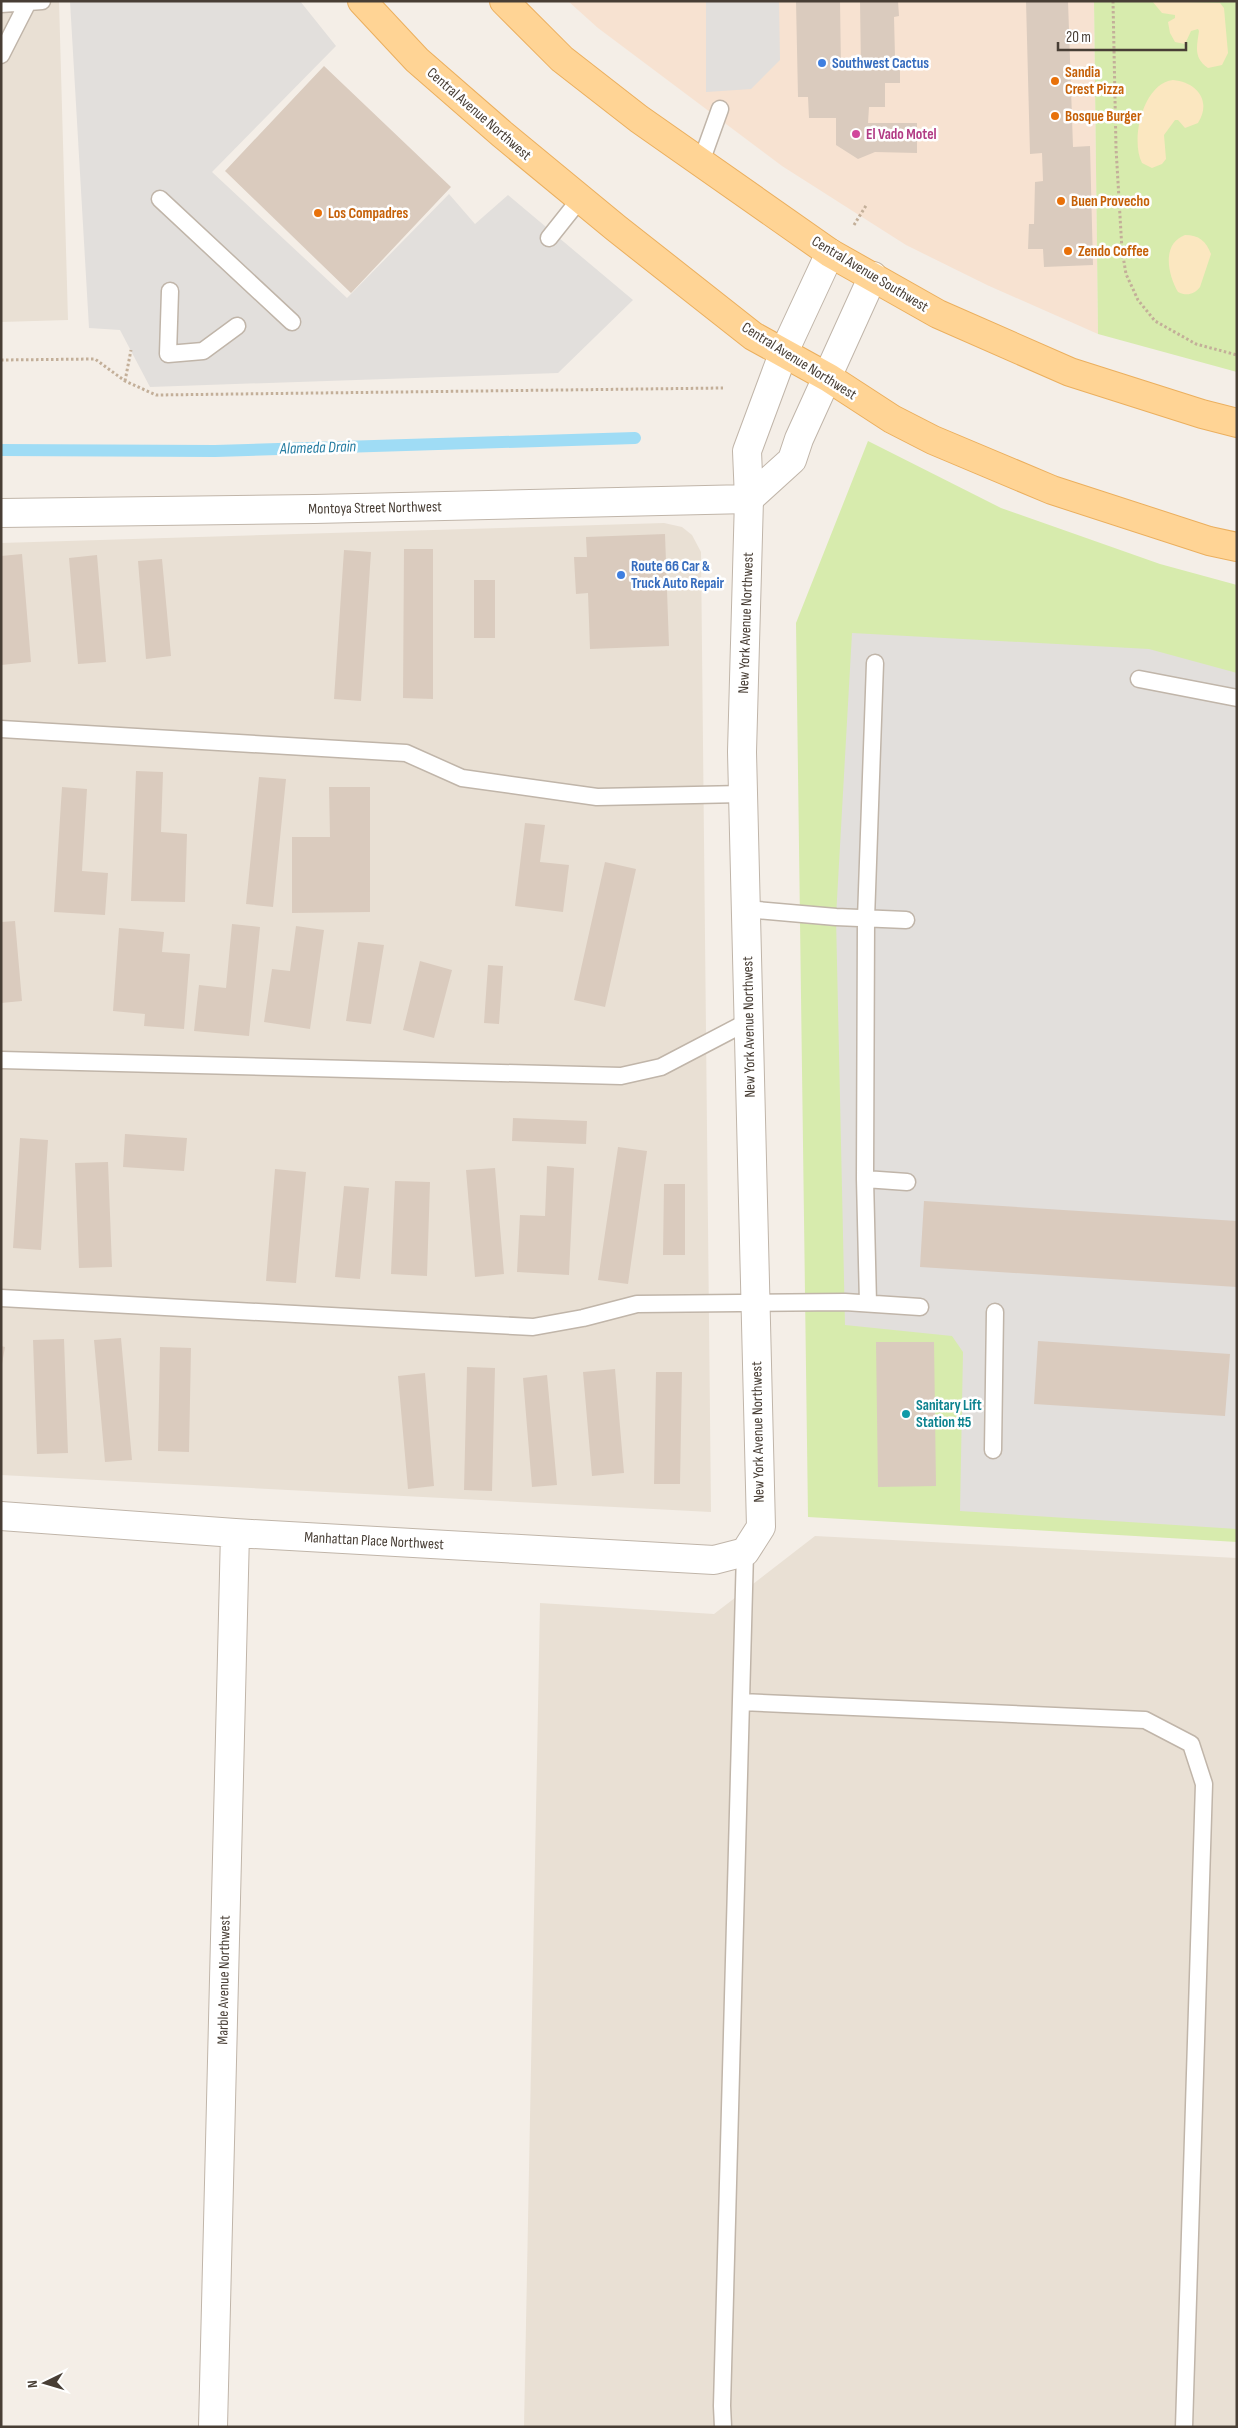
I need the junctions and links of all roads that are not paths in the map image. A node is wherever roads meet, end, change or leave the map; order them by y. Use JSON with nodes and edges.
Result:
{"nodes":[{"id":1,"x":362,"y":1,"type":"edge"},
{"id":2,"x":504,"y":1,"type":"edge"},
{"id":3,"x":34,"y":2,"type":"edge"},
{"id":4,"x":1,"y":4,"type":"edge"},
{"id":5,"x":1,"y":56,"type":"edge"},
{"id":6,"x":720,"y":109,"type":"dead end"},
{"id":7,"x":701,"y":162,"type":"junction"},
{"id":8,"x":160,"y":199,"type":"dead end"},
{"id":9,"x":580,"y":199,"type":"junction"},
{"id":10,"x":549,"y":238,"type":"dead end"},
{"id":11,"x":830,"y":253,"type":"junction"},
{"id":12,"x":873,"y":276,"type":"junction"},
{"id":13,"x":170,"y":291,"type":"dead end"},
{"id":14,"x":292,"y":322,"type":"dead end"},
{"id":15,"x":237,"y":326,"type":"dead end"},
{"id":16,"x":783,"y":354,"type":"junction"},
{"id":17,"x":829,"y":378,"type":"junction"},
{"id":18,"x":1237,"y":423,"type":"edge"},
{"id":19,"x":749,"y":499,"type":"junction"},
{"id":20,"x":1,"y":513,"type":"edge"},
{"id":21,"x":1237,"y":547,"type":"edge"},
{"id":22,"x":876,"y":663,"type":"dead end"},
{"id":23,"x":1139,"y":679,"type":"dead end"},
{"id":24,"x":1237,"y":698,"type":"edge"},
{"id":25,"x":1,"y":729,"type":"edge"},
{"id":26,"x":743,"y":794,"type":"junction"},
{"id":27,"x":746,"y":909,"type":"junction"},
{"id":28,"x":866,"y":920,"type":"junction"},
{"id":29,"x":906,"y":920,"type":"dead end"},
{"id":30,"x":749,"y":1021,"type":"junction"},
{"id":31,"x":1,"y":1060,"type":"edge"},
{"id":32,"x":865,"y":1180,"type":"junction"},
{"id":33,"x":907,"y":1182,"type":"dead end"},
{"id":34,"x":1,"y":1298,"type":"edge"},
{"id":35,"x":755,"y":1302,"type":"junction"},
{"id":36,"x":868,"y":1303,"type":"junction"},
{"id":37,"x":920,"y":1307,"type":"dead end"},
{"id":38,"x":995,"y":1312,"type":"dead end"},
{"id":39,"x":993,"y":1450,"type":"dead end"},
{"id":40,"x":1,"y":1516,"type":"edge"},
{"id":41,"x":236,"y":1533,"type":"junction"},
{"id":42,"x":745,"y":1552,"type":"junction"},
{"id":43,"x":741,"y":1702,"type":"junction"},
{"id":44,"x":213,"y":2427,"type":"edge"},
{"id":45,"x":723,"y":2427,"type":"edge"},
{"id":46,"x":1184,"y":2427,"type":"edge"}],
"edges":[{"from":1,"to":9,"type":"main road","name":"Central Avenue Northwest"},
{"from":2,"to":7,"type":"main road","name":"Central Avenue Southwest"},
{"from":3,"to":4,"type":"lane"},
{"from":3,"to":5,"type":"lane"},
{"from":6,"to":7,"type":"lane"},
{"from":7,"to":11,"type":"main road","name":"Central Avenue Southwest"},
{"from":8,"to":14,"type":"lane"},
{"from":9,"to":10,"type":"lane"},
{"from":9,"to":16,"type":"main road","name":"Central Avenue Northwest"},
{"from":11,"to":12,"type":"main road","name":"Central Avenue Southwest"},
{"from":11,"to":16,"type":"street","name":"New York Avenue Northwest"},
{"from":12,"to":17,"type":"street"},
{"from":12,"to":18,"type":"main road","name":"Central Avenue Southwest"},
{"from":13,"to":15,"type":"lane"},
{"from":16,"to":17,"type":"main road","name":"Central Avenue Northwest"},
{"from":16,"to":19,"type":"street","name":"New York Avenue Northwest"},
{"from":17,"to":19,"type":"street"},
{"from":17,"to":21,"type":"main road","name":"Central Avenue Northwest"},
{"from":19,"to":20,"type":"street","name":"Montoya Street Northwest"},
{"from":19,"to":26,"type":"street","name":"New York Avenue Northwest"},
{"from":22,"to":28,"type":"lane"},
{"from":23,"to":24,"type":"lane"},
{"from":25,"to":26,"type":"lane"},
{"from":26,"to":27,"type":"street","name":"New York Avenue Northwest"},
{"from":27,"to":28,"type":"lane"},
{"from":27,"to":30,"type":"street","name":"New York Avenue Northwest"},
{"from":28,"to":29,"type":"lane"},
{"from":28,"to":32,"type":"lane"},
{"from":30,"to":31,"type":"lane"},
{"from":30,"to":35,"type":"street","name":"New York Avenue Northwest"},
{"from":32,"to":33,"type":"lane"},
{"from":32,"to":36,"type":"lane"},
{"from":34,"to":35,"type":"lane"},
{"from":35,"to":36,"type":"lane"},
{"from":35,"to":42,"type":"street","name":"New York Avenue Northwest"},
{"from":36,"to":37,"type":"lane"},
{"from":38,"to":39,"type":"lane"},
{"from":40,"to":41,"type":"street","name":"Manhattan Place Northwest"},
{"from":41,"to":42,"type":"street","name":"Manhattan Place Northwest"},
{"from":41,"to":44,"type":"street","name":"Marble Avenue Northwest"},
{"from":42,"to":43,"type":"lane"},
{"from":43,"to":45,"type":"lane"},
{"from":43,"to":46,"type":"lane"}]}
